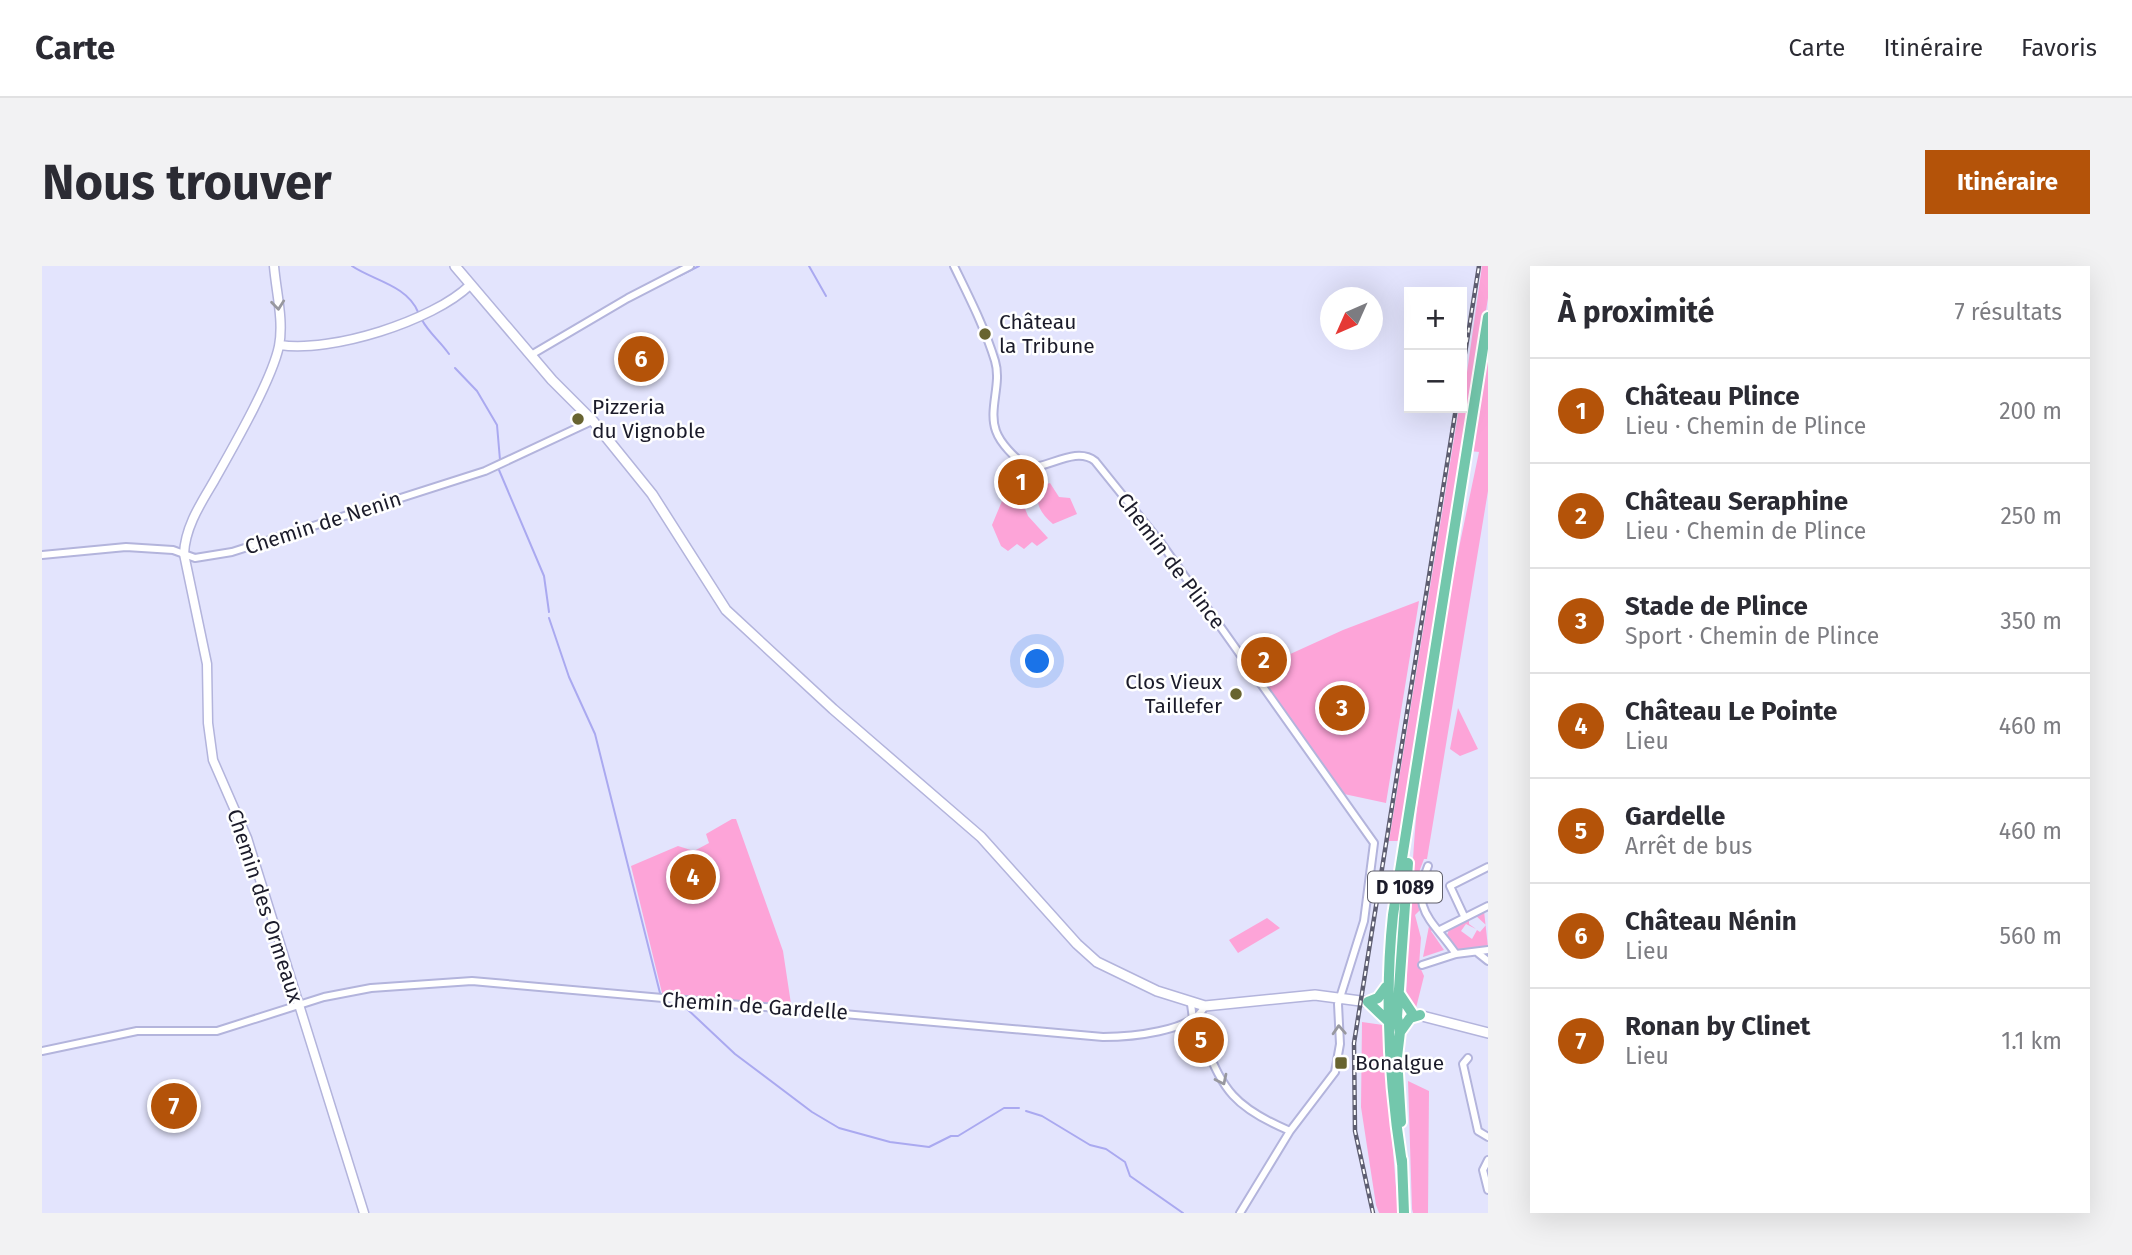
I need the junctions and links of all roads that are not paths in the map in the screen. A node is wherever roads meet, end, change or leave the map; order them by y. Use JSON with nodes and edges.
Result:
{"nodes":[{"id":1,"x":274,"y":266,"type":"edge"},
{"id":2,"x":455,"y":266,"type":"edge"},
{"id":3,"x":690,"y":266,"type":"edge"},
{"id":4,"x":954,"y":266,"type":"edge"},
{"id":5,"x":470,"y":285,"type":"junction"},
{"id":6,"x":1488,"y":317,"type":"edge"},
{"id":7,"x":280,"y":345,"type":"junction"},
{"id":8,"x":531,"y":355,"type":"junction"},
{"id":9,"x":592,"y":421,"type":"junction"},
{"id":10,"x":184,"y":554,"type":"junction"},
{"id":11,"x":42,"y":555,"type":"edge"},
{"id":12,"x":1415,"y":780,"type":"junction"},
{"id":13,"x":1428,"y":866,"type":"dead end"},
{"id":14,"x":1488,"y":867,"type":"edge"},
{"id":15,"x":1488,"y":906,"type":"edge"},
{"id":16,"x":1464,"y":916,"type":"junction"},
{"id":17,"x":1440,"y":930,"type":"junction"},
{"id":18,"x":1488,"y":950,"type":"edge"},
{"id":19,"x":1478,"y":953,"type":"junction"},
{"id":20,"x":1456,"y":954,"type":"junction"},
{"id":21,"x":1488,"y":961,"type":"edge"},
{"id":22,"x":1390,"y":963,"type":"junction"},
{"id":23,"x":1422,"y":965,"type":"dead end"},
{"id":24,"x":1386,"y":987,"type":"junction"},
{"id":25,"x":1400,"y":995,"type":"junction"},
{"id":26,"x":1339,"y":997,"type":"junction"},
{"id":27,"x":1368,"y":1002,"type":"junction"},
{"id":28,"x":1191,"y":1004,"type":"junction"},
{"id":29,"x":298,"y":1005,"type":"junction"},
{"id":30,"x":1205,"y":1006,"type":"junction"},
{"id":31,"x":1393,"y":1008,"type":"junction"},
{"id":32,"x":1416,"y":1014,"type":"junction"},
{"id":33,"x":1193,"y":1019,"type":"junction"},
{"id":34,"x":1389,"y":1022,"type":"junction"},
{"id":35,"x":1400,"y":1032,"type":"junction"},
{"id":36,"x":1488,"y":1033,"type":"edge"},
{"id":37,"x":42,"y":1051,"type":"edge"},
{"id":38,"x":1397,"y":1057,"type":"junction"},
{"id":39,"x":1468,"y":1058,"type":"dead end"},
{"id":40,"x":1290,"y":1131,"type":"junction"},
{"id":41,"x":1488,"y":1137,"type":"edge"},
{"id":42,"x":1488,"y":1160,"type":"edge"},
{"id":43,"x":1402,"y":1164,"type":"junction"},
{"id":44,"x":1488,"y":1190,"type":"edge"},
{"id":45,"x":364,"y":1213,"type":"edge"},
{"id":46,"x":1240,"y":1213,"type":"edge"},
{"id":47,"x":1405,"y":1213,"type":"edge"}],
"edges":[{"from":1,"to":7,"type":"street","one_way":true},
{"from":2,"to":5,"type":"main road"},
{"from":3,"to":8,"type":"street"},
{"from":4,"to":26,"type":"street","name":"Chemin de Plince"},
{"from":5,"to":7,"type":"street"},
{"from":5,"to":8,"type":"main road"},
{"from":6,"to":12,"type":"main road","number":"D 1089"},
{"from":7,"to":10,"type":"street"},
{"from":8,"to":9,"type":"main road"},
{"from":9,"to":10,"type":"street","name":"Chemin de Nenin"},
{"from":9,"to":28,"type":"main road"},
{"from":10,"to":11,"type":"street","name":"Chemin de Nenin"},
{"from":10,"to":29,"type":"street","name":"Chemin des Ormeaux"},
{"from":12,"to":22,"type":"main road","number":"D 1089"},
{"from":12,"to":25,"type":"main road","number":"D 1089"},
{"from":13,"to":17,"type":"street"},
{"from":14,"to":16,"type":"street"},
{"from":15,"to":16,"type":"street"},
{"from":16,"to":17,"type":"street"},
{"from":17,"to":20,"type":"street"},
{"from":18,"to":19,"type":"street"},
{"from":19,"to":20,"type":"street"},
{"from":19,"to":21,"type":"street"},
{"from":20,"to":23,"type":"street"},
{"from":22,"to":24,"type":"main road","number":"D 1089"},
{"from":22,"to":31,"type":"main road","number":"D 1089"},
{"from":24,"to":27,"type":"main road"},
{"from":24,"to":31,"type":"main road","number":"D 1089"},
{"from":25,"to":31,"type":"main road","number":"D 1089"},
{"from":25,"to":32,"type":"main road"},
{"from":26,"to":27,"type":"main road"},
{"from":26,"to":30,"type":"main road"},
{"from":40,"to":26,"type":"street","one_way":true},
{"from":27,"to":31,"type":"main road"},
{"from":27,"to":34,"type":"main road"},
{"from":28,"to":30,"type":"main road"},
{"from":28,"to":33,"type":"street"},
{"from":29,"to":33,"type":"street","name":"Chemin de Gardelle"},
{"from":29,"to":37,"type":"street","name":"Chemin de Gardelle"},
{"from":29,"to":45,"type":"street","name":"Chemin des Ormeaux"},
{"from":30,"to":33,"type":"street"},
{"from":31,"to":32,"type":"main road"},
{"from":31,"to":34,"type":"main road","number":"D 1089"},
{"from":31,"to":35,"type":"main road","number":"D 1089"},
{"from":31,"to":38,"type":"main road","number":"D 1089"},
{"from":32,"to":35,"type":"main road"},
{"from":32,"to":36,"type":"main road"},
{"from":33,"to":40,"type":"street","one_way":true},
{"from":34,"to":43,"type":"main road","number":"D 1089"},
{"from":35,"to":38,"type":"main road","number":"D 1089"},
{"from":38,"to":43,"type":"main road","number":"D 1089"},
{"from":39,"to":41,"type":"street"},
{"from":40,"to":46,"type":"street"},
{"from":42,"to":44,"type":"street"},
{"from":43,"to":47,"type":"main road","number":"D 1089"}]}
